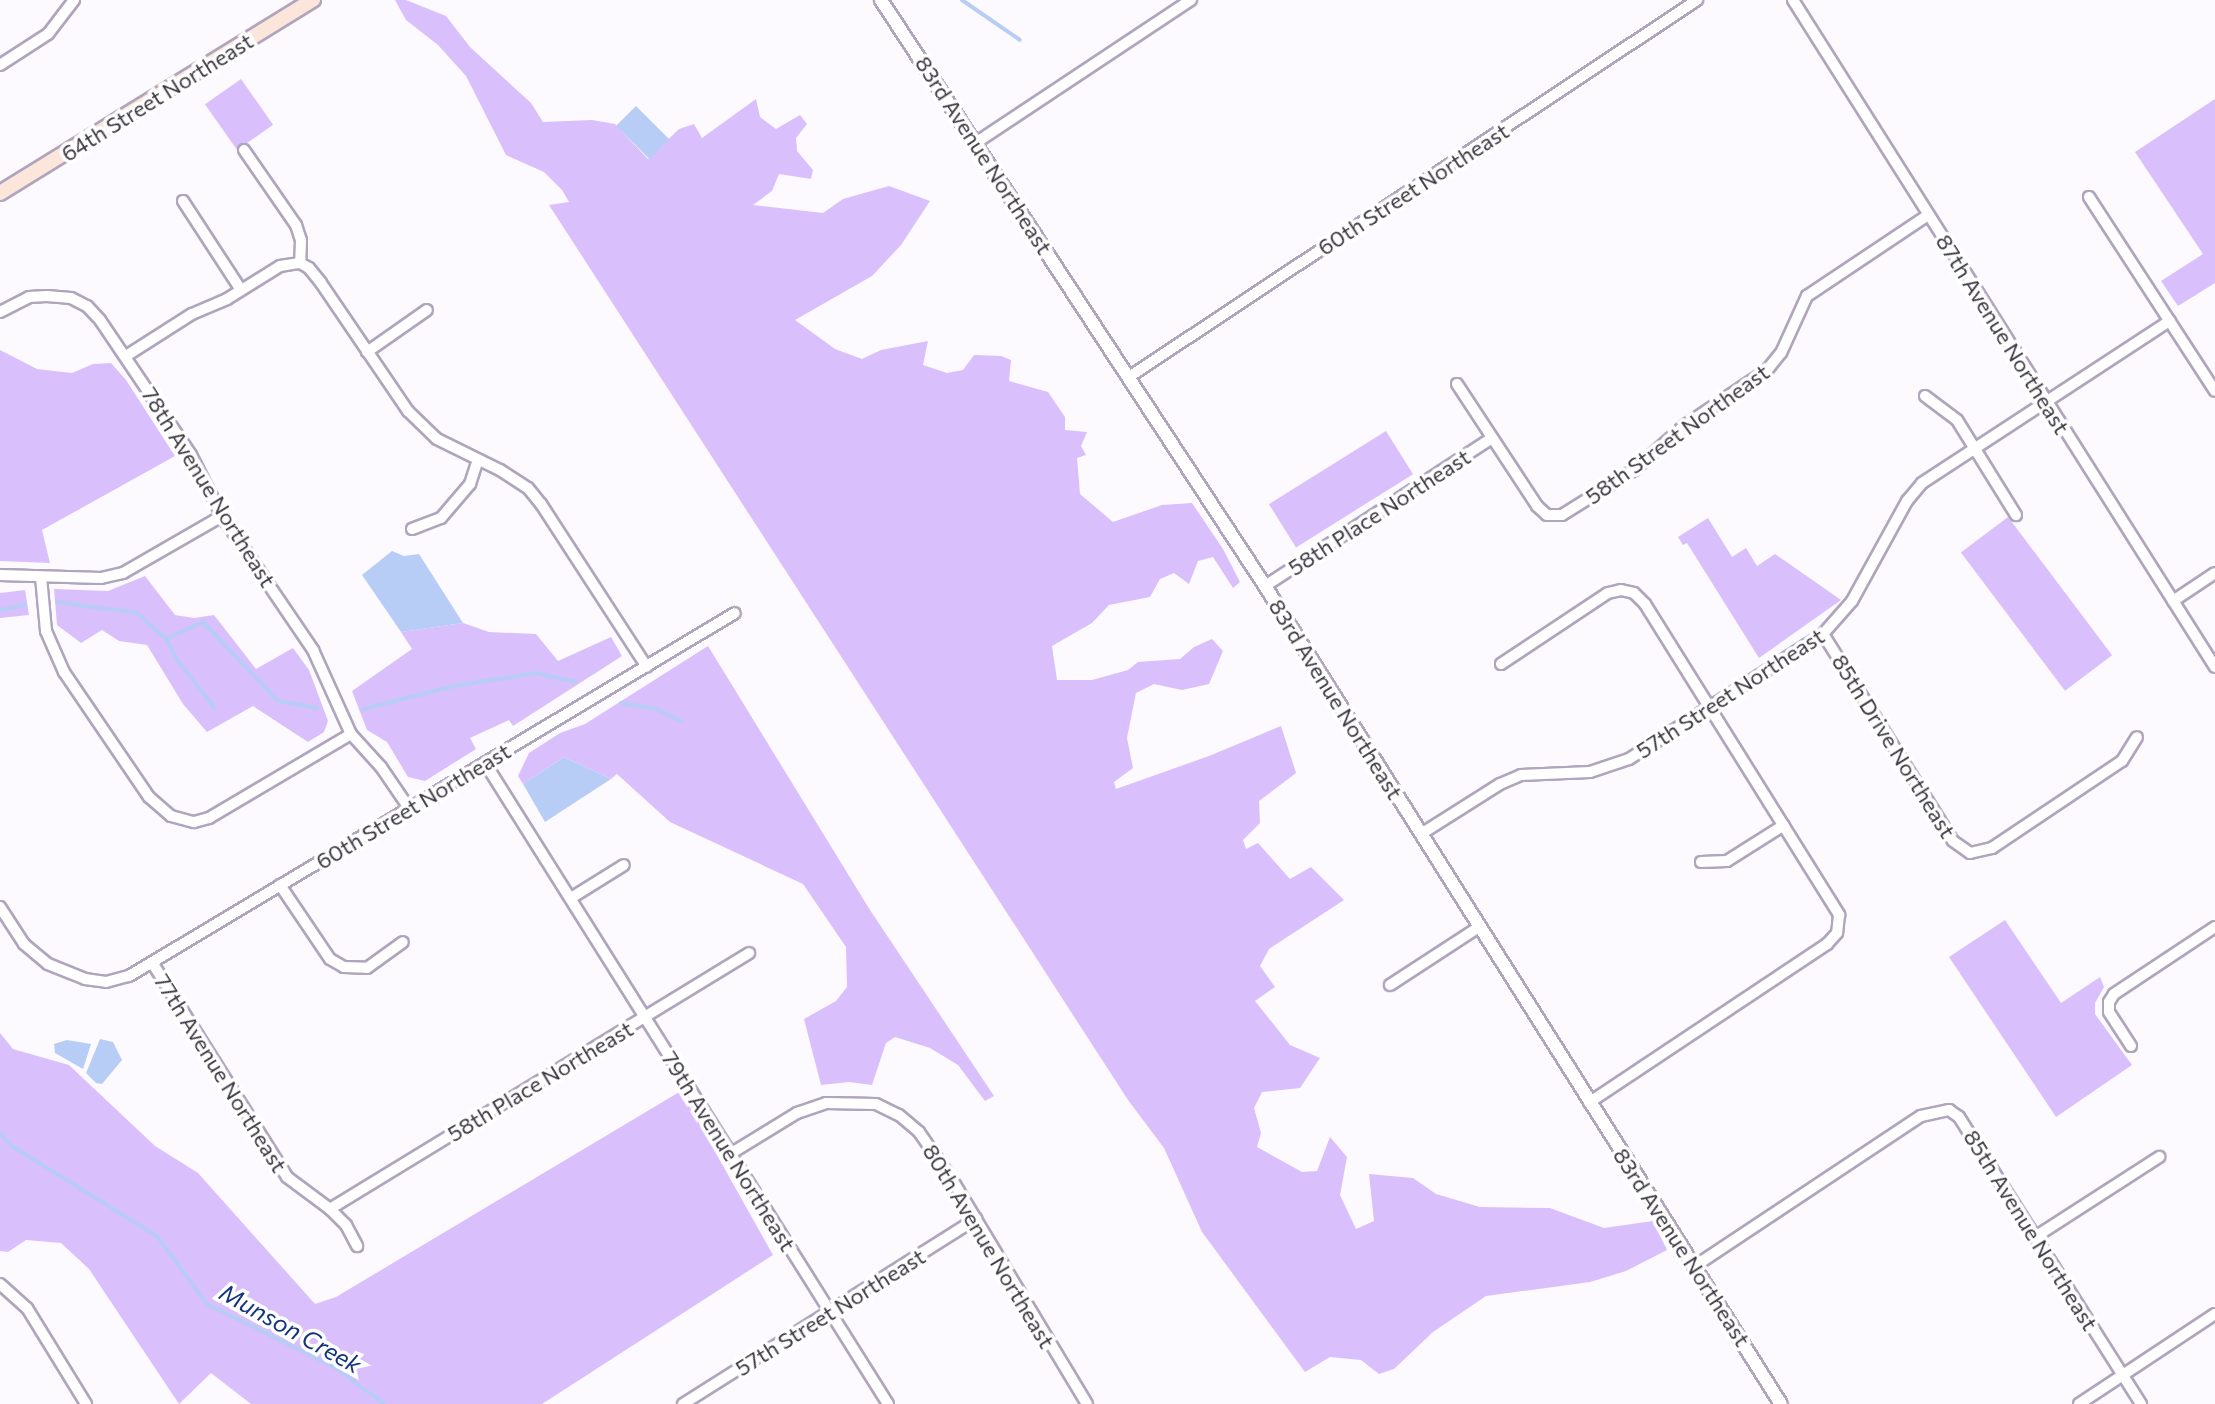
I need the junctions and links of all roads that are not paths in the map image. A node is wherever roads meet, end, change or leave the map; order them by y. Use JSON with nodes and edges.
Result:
{"nodes":[{"id":1,"x":74,"y":0,"type":"edge"},
{"id":2,"x":313,"y":0,"type":"edge"},
{"id":3,"x":881,"y":0,"type":"edge"},
{"id":4,"x":1191,"y":0,"type":"edge"},
{"id":5,"x":1697,"y":0,"type":"edge"},
{"id":6,"x":1793,"y":0,"type":"edge"},
{"id":7,"x":0,"y":65,"type":"edge"},
{"id":8,"x":977,"y":142,"type":"junction"},
{"id":9,"x":244,"y":150,"type":"dead end"},
{"id":10,"x":0,"y":193,"type":"edge"},
{"id":11,"x":2089,"y":197,"type":"dead end"},
{"id":12,"x":183,"y":201,"type":"dead end"},
{"id":13,"x":1928,"y":215,"type":"junction"},
{"id":14,"x":300,"y":263,"type":"junction"},
{"id":15,"x":241,"y":290,"type":"junction"},
{"id":16,"x":427,"y":310,"type":"dead end"},
{"id":17,"x":0,"y":312,"type":"edge"},
{"id":18,"x":2170,"y":321,"type":"junction"},
{"id":19,"x":367,"y":352,"type":"junction"},
{"id":20,"x":126,"y":356,"type":"junction"},
{"id":21,"x":1129,"y":377,"type":"junction"},
{"id":22,"x":1457,"y":384,"type":"dead end"},
{"id":23,"x":2215,"y":391,"type":"edge"},
{"id":24,"x":1925,"y":396,"type":"dead end"},
{"id":25,"x":2046,"y":401,"type":"junction"},
{"id":26,"x":1492,"y":438,"type":"junction"},
{"id":27,"x":1974,"y":448,"type":"junction"},
{"id":28,"x":478,"y":460,"type":"junction"},
{"id":29,"x":2016,"y":515,"type":"dead end"},
{"id":30,"x":222,"y":516,"type":"junction"},
{"id":31,"x":412,"y":529,"type":"dead end"},
{"id":32,"x":2215,"y":573,"type":"edge"},
{"id":33,"x":0,"y":575,"type":"edge"},
{"id":34,"x":41,"y":577,"type":"junction"},
{"id":35,"x":1265,"y":586,"type":"junction"},
{"id":36,"x":2173,"y":601,"type":"junction"},
{"id":37,"x":735,"y":613,"type":"dead end"},
{"id":38,"x":1823,"y":634,"type":"junction"},
{"id":39,"x":1501,"y":664,"type":"dead end"},
{"id":40,"x":647,"y":667,"type":"junction"},
{"id":41,"x":2215,"y":667,"type":"edge"},
{"id":42,"x":1710,"y":707,"type":"junction"},
{"id":43,"x":351,"y":734,"type":"junction"},
{"id":44,"x":2137,"y":737,"type":"dead end"},
{"id":45,"x":485,"y":763,"type":"junction"},
{"id":46,"x":409,"y":808,"type":"junction"},
{"id":47,"x":1784,"y":825,"type":"junction"},
{"id":48,"x":1421,"y":834,"type":"junction"},
{"id":49,"x":1701,"y":862,"type":"dead end"},
{"id":50,"x":624,"y":865,"type":"dead end"},
{"id":51,"x":280,"y":885,"type":"junction"},
{"id":52,"x":571,"y":898,"type":"junction"},
{"id":53,"x":0,"y":907,"type":"edge"},
{"id":54,"x":1479,"y":927,"type":"junction"},
{"id":55,"x":2215,"y":927,"type":"edge"},
{"id":56,"x":403,"y":942,"type":"dead end"},
{"id":57,"x":749,"y":953,"type":"dead end"},
{"id":58,"x":153,"y":964,"type":"junction"},
{"id":59,"x":1390,"y":985,"type":"dead end"},
{"id":60,"x":645,"y":1017,"type":"junction"},
{"id":61,"x":2131,"y":1046,"type":"dead end"},
{"id":62,"x":1589,"y":1103,"type":"junction"},
{"id":63,"x":730,"y":1154,"type":"junction"},
{"id":64,"x":2159,"y":1157,"type":"dead end"},
{"id":65,"x":330,"y":1209,"type":"junction"},
{"id":66,"x":976,"y":1219,"type":"junction"},
{"id":67,"x":2035,"y":1237,"type":"junction"},
{"id":68,"x":357,"y":1246,"type":"dead end"},
{"id":69,"x":1695,"y":1266,"type":"junction"},
{"id":70,"x":0,"y":1284,"type":"edge"},
{"id":71,"x":831,"y":1313,"type":"junction"},
{"id":72,"x":2215,"y":1314,"type":"edge"},
{"id":73,"x":2122,"y":1375,"type":"junction"},
{"id":74,"x":691,"y":1402,"type":"edge"},
{"id":75,"x":86,"y":1404,"type":"edge"},
{"id":76,"x":888,"y":1404,"type":"edge"},
{"id":77,"x":1087,"y":1404,"type":"edge"},
{"id":78,"x":1781,"y":1404,"type":"edge"},
{"id":79,"x":2079,"y":1404,"type":"edge"},
{"id":80,"x":2141,"y":1404,"type":"edge"}],
"edges":[{"from":1,"to":7,"type":"street"},
{"from":2,"to":10,"type":"main road","name":"64th Street Northeast"},
{"from":3,"to":8,"type":"street","name":"83rd Avenue Northeast"},
{"from":4,"to":8,"type":"street"},
{"from":5,"to":21,"type":"street","name":"60th Street Northeast"},
{"from":6,"to":13,"type":"street","name":"87th Avenue Northeast"},
{"from":8,"to":21,"type":"street","name":"83rd Avenue Northeast"},
{"from":9,"to":14,"type":"street"},
{"from":11,"to":18,"type":"street"},
{"from":12,"to":15,"type":"street"},
{"from":13,"to":25,"type":"street","name":"87th Avenue Northeast"},
{"from":13,"to":26,"type":"street","name":"58th Street Northeast"},
{"from":14,"to":15,"type":"street"},
{"from":14,"to":19,"type":"street"},
{"from":15,"to":20,"type":"street"},
{"from":16,"to":19,"type":"street"},
{"from":17,"to":20,"type":"street","name":"78th Avenue Northeast"},
{"from":18,"to":23,"type":"street"},
{"from":18,"to":25,"type":"street","name":"57th Street Northeast"},
{"from":19,"to":28,"type":"street"},
{"from":20,"to":30,"type":"street","name":"78th Avenue Northeast"},
{"from":21,"to":35,"type":"street","name":"83rd Avenue Northeast"},
{"from":22,"to":26,"type":"street"},
{"from":24,"to":27,"type":"street"},
{"from":25,"to":27,"type":"street","name":"57th Street Northeast"},
{"from":25,"to":36,"type":"street","name":"87th Avenue Northeast"},
{"from":26,"to":35,"type":"street","name":"58th Place Northeast"},
{"from":27,"to":29,"type":"street"},
{"from":27,"to":38,"type":"street","name":"57th Street Northeast"},
{"from":28,"to":31,"type":"street"},
{"from":28,"to":40,"type":"street"},
{"from":30,"to":34,"type":"street"},
{"from":30,"to":43,"type":"street","name":"78th Avenue Northeast"},
{"from":32,"to":36,"type":"street"},
{"from":33,"to":34,"type":"street"},
{"from":34,"to":43,"type":"street"},
{"from":35,"to":48,"type":"street","name":"83rd Avenue Northeast"},
{"from":36,"to":41,"type":"street","name":"87th Avenue Northeast"},
{"from":37,"to":40,"type":"street","name":"60th Street Northeast"},
{"from":38,"to":42,"type":"street","name":"57th Street Northeast"},
{"from":38,"to":44,"type":"street","name":"85th Drive Northeast"},
{"from":39,"to":42,"type":"street"},
{"from":40,"to":45,"type":"street","name":"60th Street Northeast"},
{"from":42,"to":47,"type":"street"},
{"from":42,"to":48,"type":"street","name":"57th Street Northeast"},
{"from":43,"to":46,"type":"street","name":"78th Avenue Northeast"},
{"from":45,"to":46,"type":"street","name":"60th Street Northeast"},
{"from":45,"to":52,"type":"street","name":"79th Avenue Northeast"},
{"from":46,"to":51,"type":"street","name":"60th Street Northeast"},
{"from":47,"to":49,"type":"street"},
{"from":47,"to":62,"type":"street"},
{"from":48,"to":54,"type":"street","name":"83rd Avenue Northeast"},
{"from":50,"to":52,"type":"street"},
{"from":51,"to":56,"type":"street"},
{"from":51,"to":58,"type":"street","name":"60th Street Northeast"},
{"from":52,"to":60,"type":"street","name":"79th Avenue Northeast"},
{"from":53,"to":58,"type":"street","name":"60th Street Northeast"},
{"from":54,"to":59,"type":"street"},
{"from":54,"to":62,"type":"street","name":"83rd Avenue Northeast"},
{"from":55,"to":61,"type":"street"},
{"from":57,"to":60,"type":"street","name":"58th Place Northeast"},
{"from":58,"to":65,"type":"street","name":"77th Avenue Northeast"},
{"from":60,"to":63,"type":"street","name":"79th Avenue Northeast"},
{"from":60,"to":65,"type":"street","name":"58th Place Northeast"},
{"from":62,"to":69,"type":"street","name":"83rd Avenue Northeast"},
{"from":63,"to":66,"type":"street","name":"80th Avenue Northeast"},
{"from":63,"to":71,"type":"street","name":"79th Avenue Northeast"},
{"from":64,"to":67,"type":"street"},
{"from":65,"to":68,"type":"street","name":"77th Avenue Northeast"},
{"from":66,"to":71,"type":"street","name":"57th Street Northeast"},
{"from":66,"to":77,"type":"street","name":"80th Avenue Northeast"},
{"from":67,"to":69,"type":"street","name":"85th Avenue Northeast"},
{"from":67,"to":73,"type":"street","name":"85th Avenue Northeast"},
{"from":69,"to":78,"type":"street","name":"83rd Avenue Northeast"},
{"from":70,"to":75,"type":"street"},
{"from":71,"to":74,"type":"street","name":"57th Street Northeast"},
{"from":71,"to":76,"type":"street","name":"79th Avenue Northeast"},
{"from":72,"to":73,"type":"street"},
{"from":73,"to":79,"type":"street"},
{"from":73,"to":80,"type":"street","name":"85th Avenue Northeast"}]}
